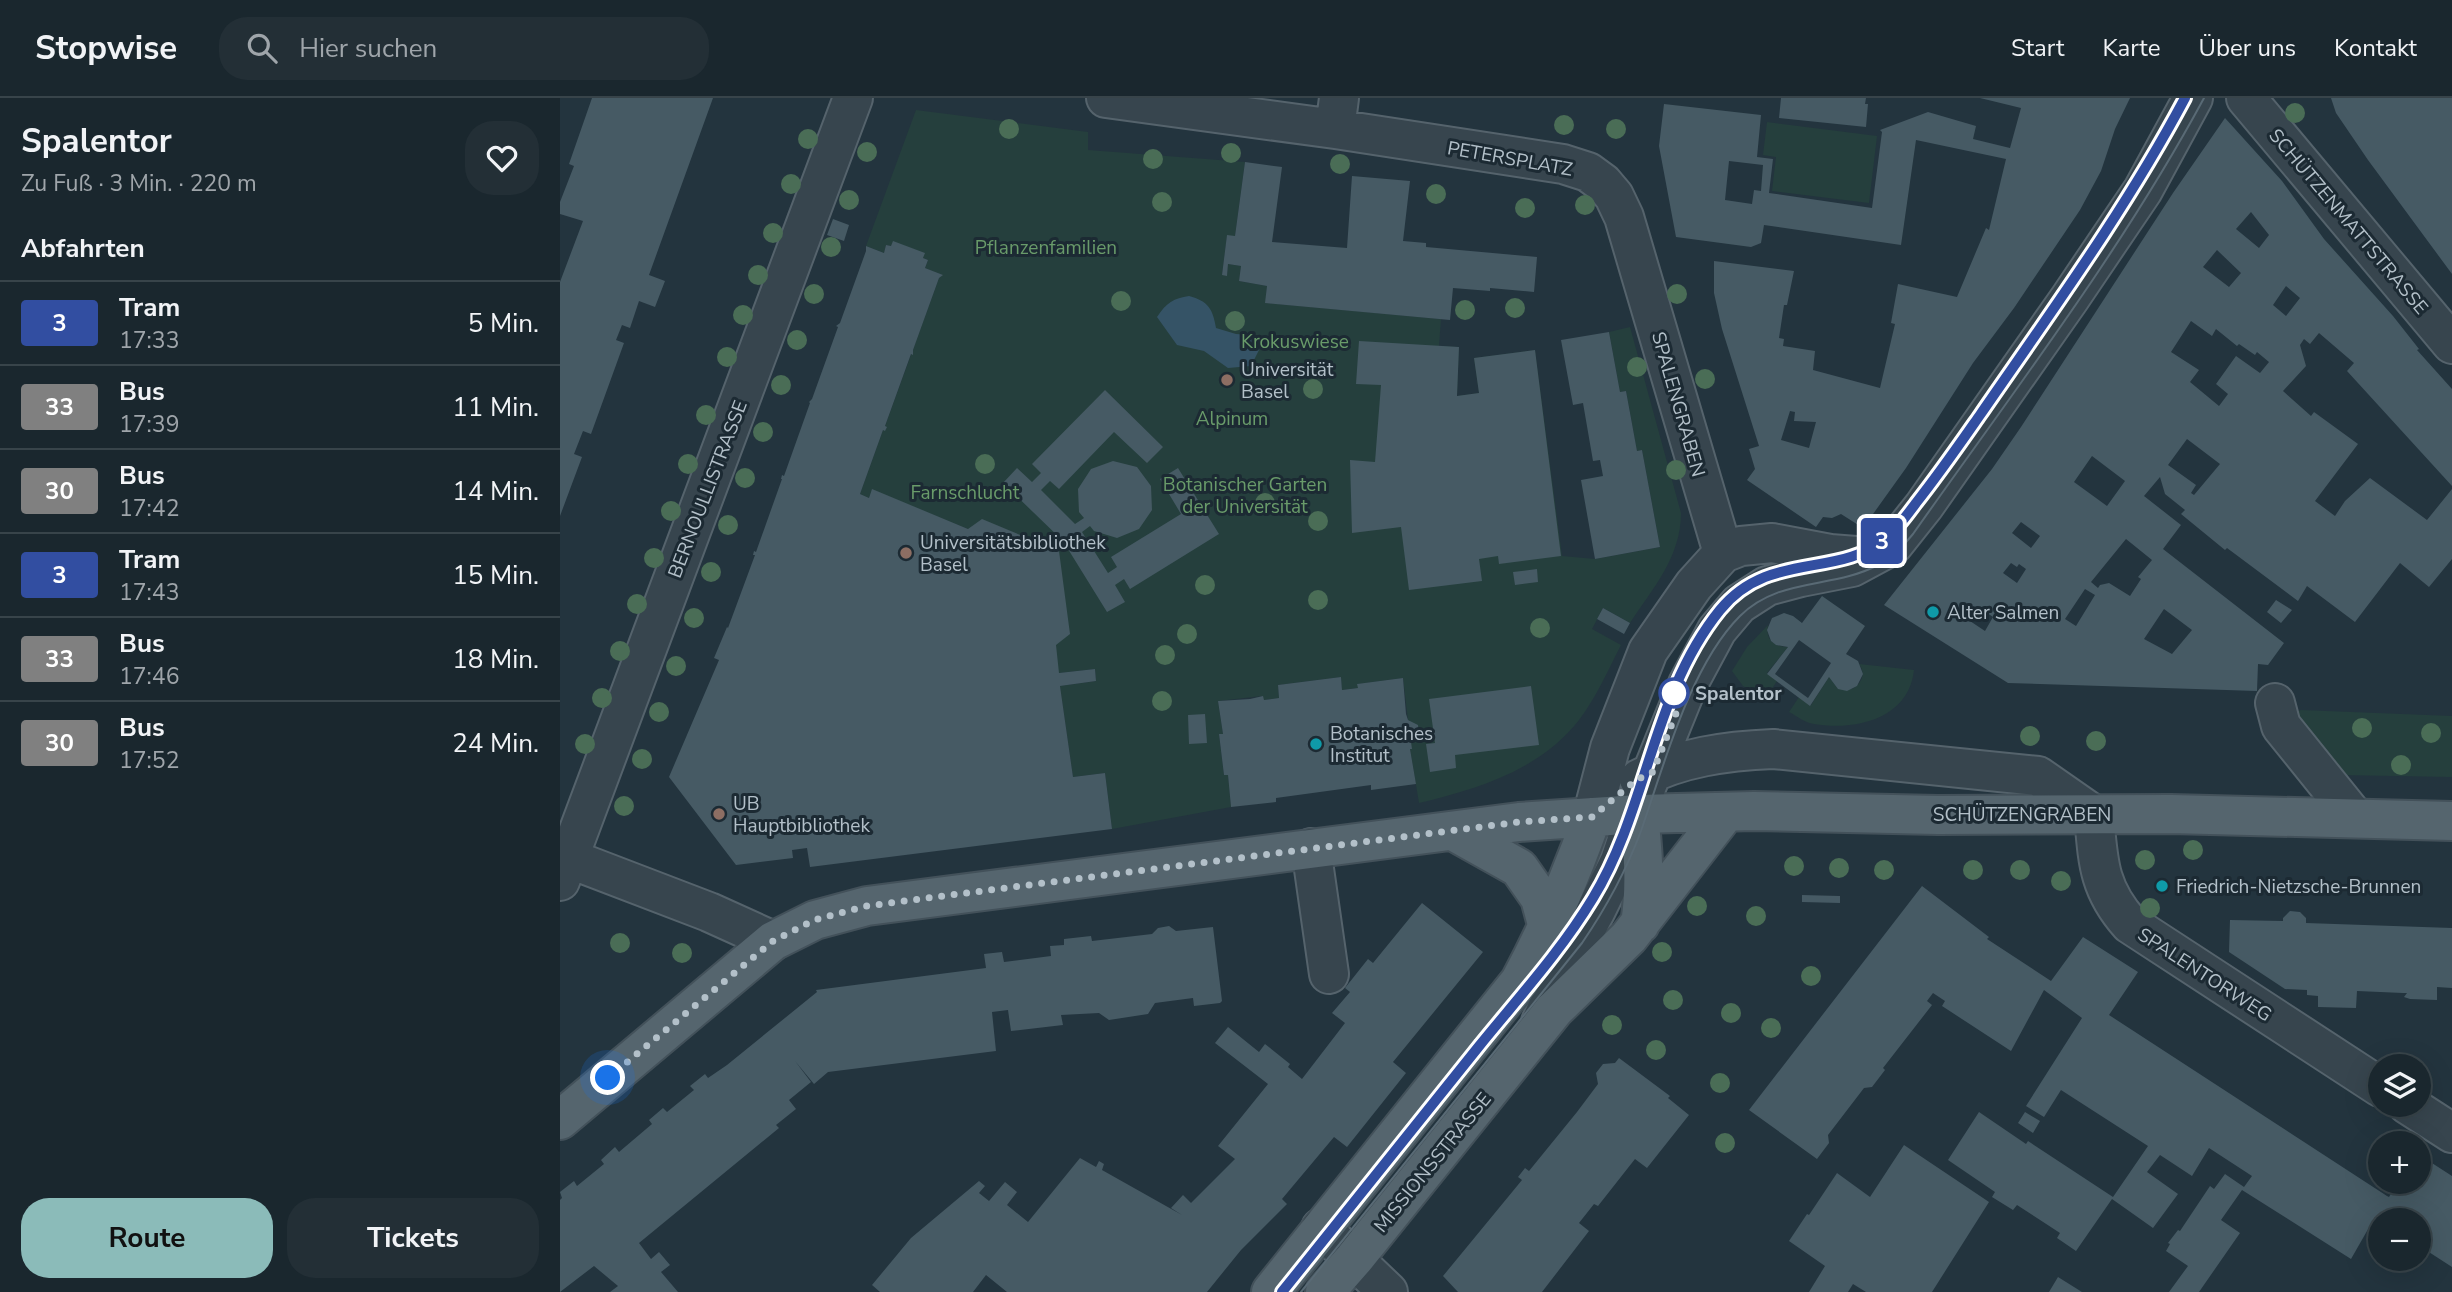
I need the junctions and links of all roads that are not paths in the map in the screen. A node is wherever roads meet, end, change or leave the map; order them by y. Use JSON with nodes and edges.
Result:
{"nodes":[{"id":1,"x":853,"y":98,"type":"edge"},
{"id":2,"x":1106,"y":98,"type":"edge"},
{"id":3,"x":2246,"y":98,"type":"edge"},
{"id":4,"x":2179,"y":103,"type":"edge"},
{"id":5,"x":1337,"y":114,"type":"edge"},
{"id":6,"x":1635,"y":256,"type":"joint"},
{"id":7,"x":2452,"y":344,"type":"edge"},
{"id":8,"x":1723,"y":553,"type":"junction"},
{"id":9,"x":1872,"y":557,"type":"junction"},
{"id":10,"x":2275,"y":703,"type":"dead end"},
{"id":11,"x":1653,"y":772,"type":"junction"},
{"id":12,"x":1727,"y":812,"type":"junction"},
{"id":13,"x":1637,"y":814,"type":"junction"},
{"id":14,"x":2094,"y":815,"type":"junction"},
{"id":15,"x":1592,"y":817,"type":"junction"},
{"id":16,"x":2355,"y":818,"type":"junction"},
{"id":17,"x":2452,"y":821,"type":"edge"},
{"id":18,"x":1453,"y":831,"type":"junction"},
{"id":19,"x":1311,"y":848,"type":"junction"},
{"id":20,"x":563,"y":865,"type":"edge"},
{"id":21,"x":1640,"y":924,"type":"junction"},
{"id":22,"x":1548,"y":928,"type":"junction"},
{"id":23,"x":773,"y":941,"type":"junction"},
{"id":24,"x":1329,"y":974,"type":"dead end"},
{"id":25,"x":1537,"y":1032,"type":"junction"},
{"id":26,"x":2368,"y":1079,"type":"edge"},
{"id":27,"x":562,"y":1116,"type":"edge"},
{"id":28,"x":2427,"y":1117,"type":"edge"},
{"id":29,"x":2452,"y":1133,"type":"edge"},
{"id":30,"x":1321,"y":1228,"type":"junction"},
{"id":31,"x":1354,"y":1259,"type":"junction"},
{"id":32,"x":1271,"y":1292,"type":"edge"},
{"id":33,"x":1325,"y":1292,"type":"edge"},
{"id":34,"x":1388,"y":1292,"type":"edge"}],
"edges":[{"from":1,"to":20,"type":"street","name":"BERNOULLISTRASSE"},
{"from":2,"to":5,"type":"street","name":"PETERSPLATZ"},
{"from":3,"to":7,"type":"street","name":"SCHÜTZENMATTSTRASSE"},
{"from":4,"to":9,"type":"street","name":"MISSIONSSTRASSE"},
{"from":5,"to":6,"type":"street","name":"PETERSPLATZ"},
{"from":6,"to":8,"type":"street","name":"SPALENGRABEN"},
{"from":8,"to":9,"type":"street"},
{"from":8,"to":15,"type":"street"},
{"from":9,"to":11,"type":"street","name":"MISSIONSSTRASSE"},
{"from":10,"to":16,"type":"street"},
{"from":11,"to":13,"type":"street","name":"MISSIONSSTRASSE"},
{"from":11,"to":14,"type":"street"},
{"from":11,"to":15,"type":"street"},
{"from":12,"to":13,"type":"main road","name":"SCHÜTZENGRABEN"},
{"from":12,"to":14,"type":"main road","name":"SCHÜTZENGRABEN"},
{"from":12,"to":21,"type":"main road","name":"MISSIONSSTRASSE"},
{"from":13,"to":15,"type":"main road","name":"SCHÜTZENGRABEN"},
{"from":13,"to":21,"type":"main road"},
{"from":13,"to":25,"type":"street","name":"MISSIONSSTRASSE"},
{"from":14,"to":16,"type":"main road","name":"SCHÜTZENGRABEN"},
{"from":14,"to":26,"type":"street","name":"SPALENTORWEG"},
{"from":15,"to":18,"type":"main road","name":"SCHÜTZENGRABEN"},
{"from":15,"to":22,"type":"main road"},
{"from":16,"to":17,"type":"main road","name":"SCHÜTZENGRABEN"},
{"from":18,"to":19,"type":"main road","name":"SCHÜTZENGRABEN"},
{"from":18,"to":22,"type":"main road"},
{"from":19,"to":23,"type":"main road","name":"SCHÜTZENGRABEN"},
{"from":19,"to":24,"type":"street"},
{"from":20,"to":23,"type":"street"},
{"from":21,"to":25,"type":"main road","name":"MISSIONSSTRASSE"},
{"from":22,"to":30,"type":"main road"},
{"from":23,"to":27,"type":"main road","name":"SCHÜTZENGRABEN"},
{"from":25,"to":31,"type":"main road","name":"MISSIONSSTRASSE"},
{"from":28,"to":29,"type":"street"},
{"from":30,"to":31,"type":"street"},
{"from":30,"to":32,"type":"main road"},
{"from":31,"to":33,"type":"main road","name":"MISSIONSSTRASSE"},
{"from":31,"to":34,"type":"street"}]}
